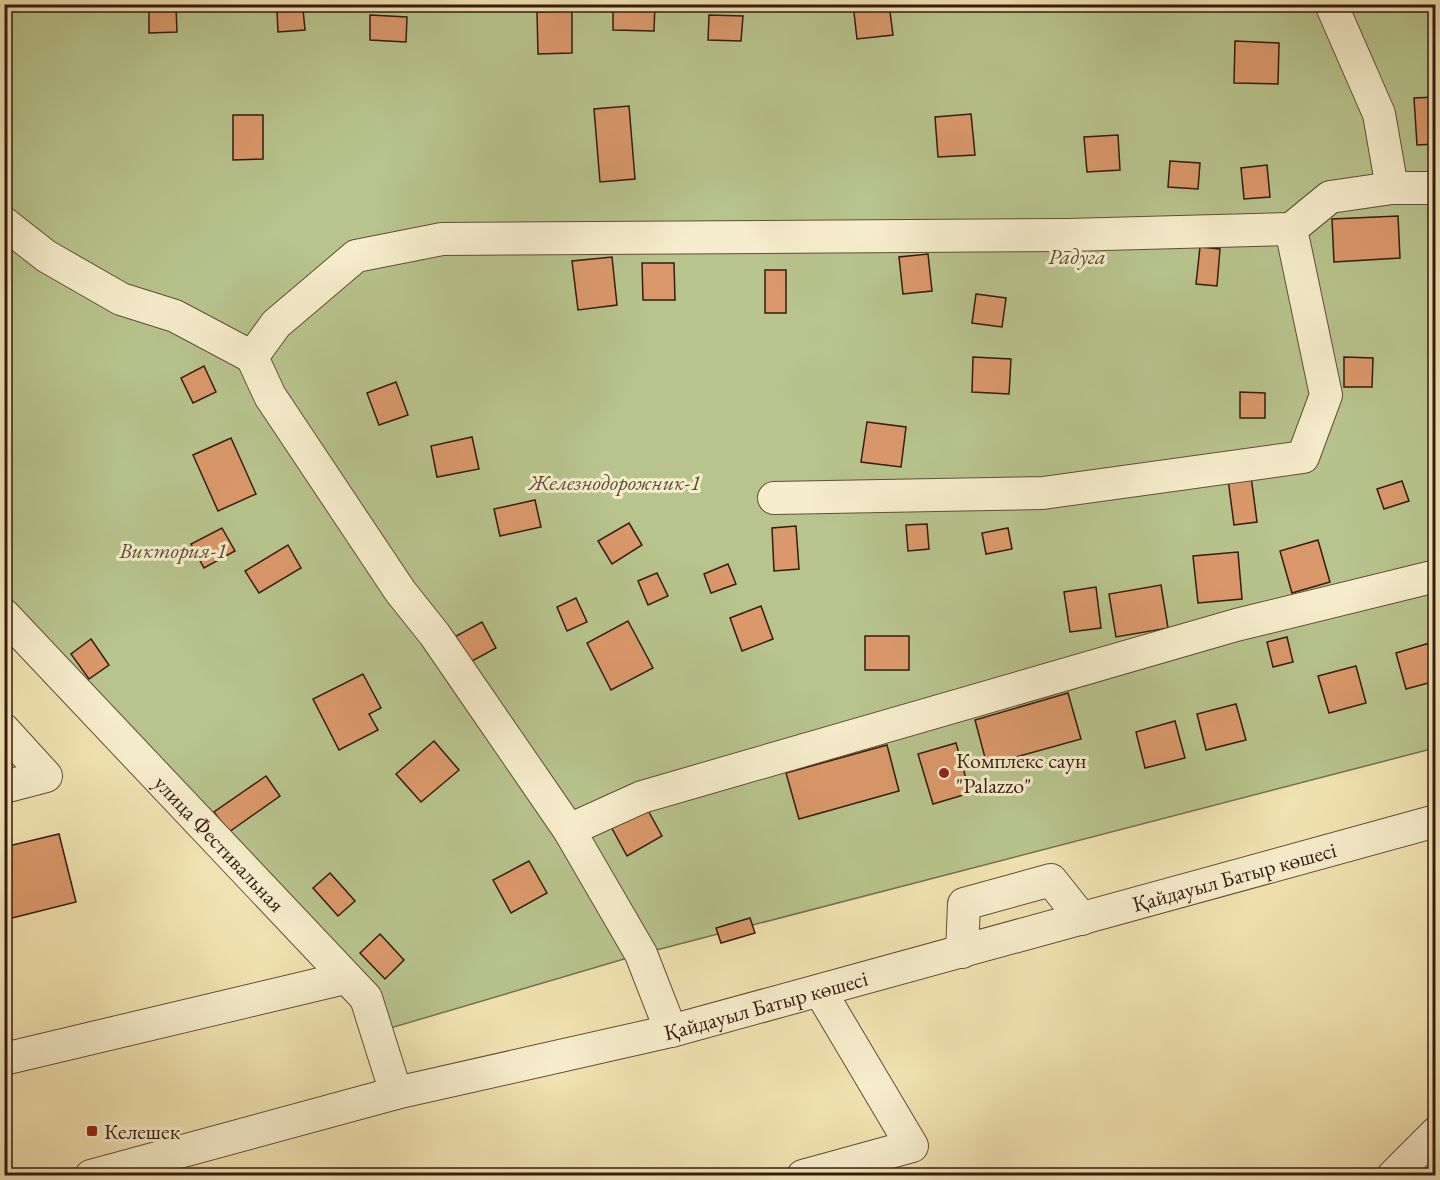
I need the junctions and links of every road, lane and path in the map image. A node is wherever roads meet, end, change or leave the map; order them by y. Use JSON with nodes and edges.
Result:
{"nodes":[{"id":1,"x":1331,"y":4,"type":"edge"},
{"id":2,"x":1392,"y":188,"type":"junction"},
{"id":3,"x":1436,"y":188,"type":"edge"},
{"id":4,"x":4,"y":223,"type":"edge"},
{"id":5,"x":1291,"y":229,"type":"junction"},
{"id":6,"x":252,"y":357,"type":"junction"},
{"id":7,"x":774,"y":498,"type":"dead end"},
{"id":8,"x":1436,"y":576,"type":"edge"},
{"id":9,"x":4,"y":615,"type":"edge"},
{"id":10,"x":4,"y":730,"type":"edge"},
{"id":11,"x":4,"y":787,"type":"edge"},
{"id":12,"x":1436,"y":821,"type":"edge"},
{"id":13,"x":569,"y":830,"type":"junction"},
{"id":14,"x":1082,"y":919,"type":"junction"},
{"id":15,"x":962,"y":952,"type":"junction"},
{"id":16,"x":345,"y":978,"type":"junction"},
{"id":17,"x":820,"y":991,"type":"junction"},
{"id":18,"x":671,"y":1031,"type":"junction"},
{"id":19,"x":4,"y":1059,"type":"edge"},
{"id":20,"x":396,"y":1093,"type":"junction"},
{"id":21,"x":1436,"y":1133,"type":"edge"},
{"id":22,"x":91,"y":1176,"type":"edge"},
{"id":23,"x":804,"y":1176,"type":"edge"},
{"id":24,"x":1393,"y":1176,"type":"edge"}],
"edges":[{"from":1,"to":2,"type":"street"},
{"from":2,"to":3,"type":"street"},
{"from":2,"to":5,"type":"street"},
{"from":4,"to":6,"type":"street"},
{"from":5,"to":6,"type":"street"},
{"from":5,"to":7,"type":"street"},
{"from":6,"to":13,"type":"street"},
{"from":8,"to":13,"type":"street"},
{"from":9,"to":16,"type":"street","name":"улица Фестивальная"},
{"from":10,"to":11,"type":"street"},
{"from":12,"to":14,"type":"street","name":"Қайдауыл Батыр көшесі"},
{"from":13,"to":18,"type":"street"},
{"from":14,"to":15,"type":"street","name":"Қайдауыл Батыр көшесі"},
{"from":14,"to":15,"type":"street"},
{"from":15,"to":17,"type":"street","name":"Қайдауыл Батыр көшесі"},
{"from":16,"to":19,"type":"street"},
{"from":16,"to":20,"type":"street","name":"улица Фестивальная"},
{"from":17,"to":18,"type":"street","name":"Қайдауыл Батыр көшесі"},
{"from":17,"to":23,"type":"street"},
{"from":18,"to":20,"type":"street","name":"Қайдауыл Батыр көшесі"},
{"from":20,"to":22,"type":"street","name":"Қайдауыл Батыр көшесі"},
{"from":21,"to":24,"type":"street"}]}
